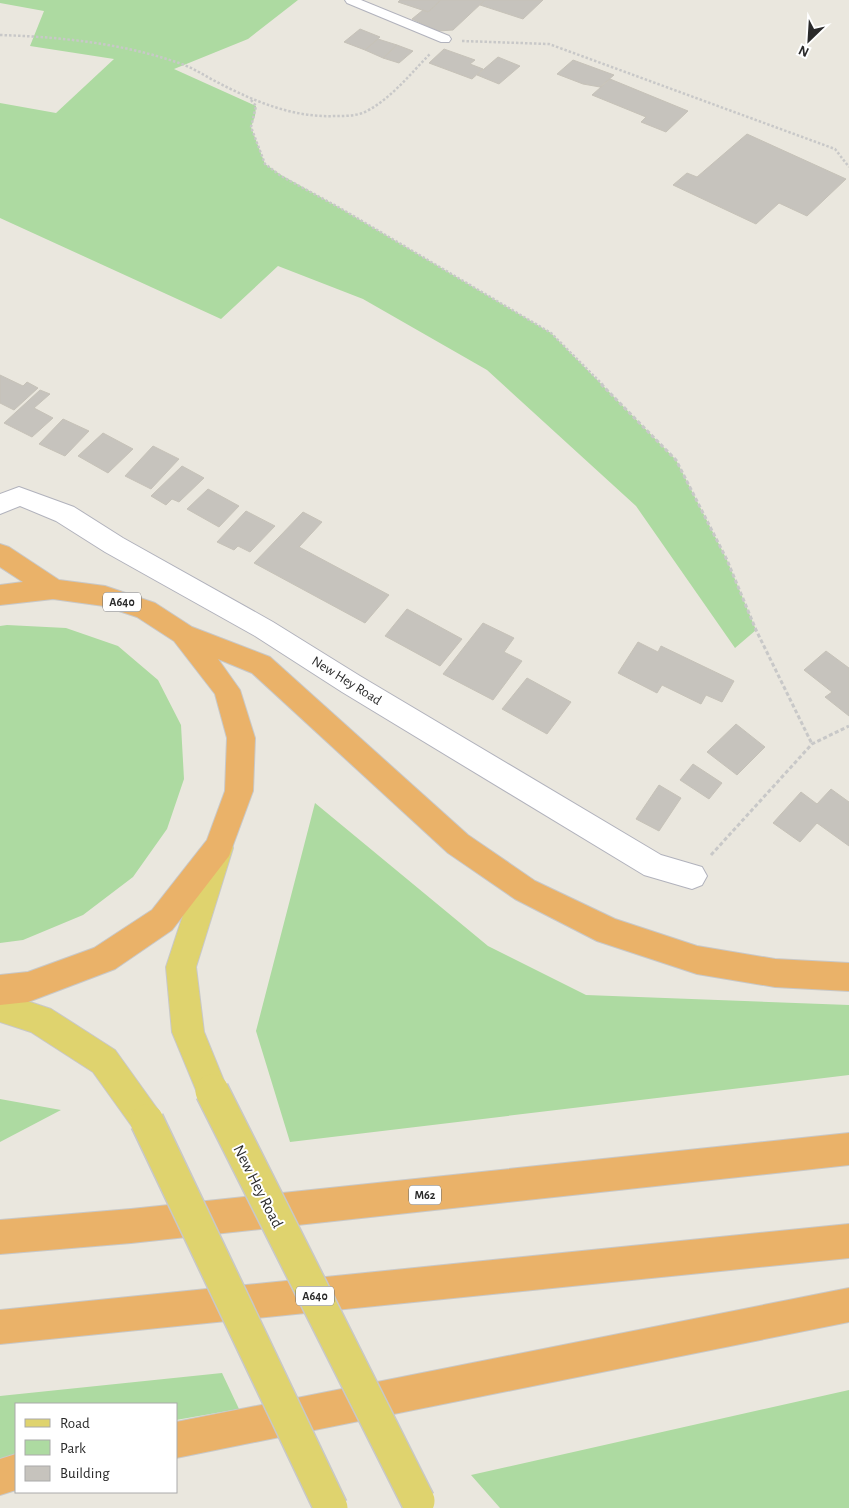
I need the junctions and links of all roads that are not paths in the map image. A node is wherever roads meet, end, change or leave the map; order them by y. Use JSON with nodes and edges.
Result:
{"nodes":[{"id":1,"x":351,"y":0,"type":"edge"},
{"id":2,"x":445,"y":39,"type":"road end"},
{"id":3,"x":0,"y":505,"type":"edge"},
{"id":4,"x":0,"y":554,"type":"edge"},
{"id":5,"x":53,"y":588,"type":"junction"},
{"id":6,"x":0,"y":595,"type":"edge"},
{"id":7,"x":183,"y":634,"type":"junction"},
{"id":8,"x":219,"y":847,"type":"junction"},
{"id":9,"x":692,"y":876,"type":"road end"},
{"id":10,"x":849,"y":978,"type":"edge"},
{"id":11,"x":0,"y":990,"type":"edge"},
{"id":12,"x":0,"y":1007,"type":"edge"},
{"id":13,"x":849,"y":1150,"type":"edge"},
{"id":14,"x":0,"y":1237,"type":"edge"},
{"id":15,"x":849,"y":1241,"type":"edge"},
{"id":16,"x":849,"y":1305,"type":"edge"},
{"id":17,"x":0,"y":1328,"type":"edge"},
{"id":18,"x":178,"y":1440,"type":"edge"},
{"id":19,"x":15,"y":1472,"type":"edge"},
{"id":20,"x":0,"y":1476,"type":"edge"},
{"id":21,"x":420,"y":1504,"type":"edge"},
{"id":22,"x":332,"y":1508,"type":"edge"}],
"edges":[{"from":1,"to":2,"type":"lane"},
{"from":3,"to":9,"type":"street","name":"New Hey Road"},
{"from":4,"to":5,"type":"highway","number":"A640"},
{"from":5,"to":6,"type":"highway","number":"A640"},
{"from":5,"to":7,"type":"highway","number":"A640"},
{"from":7,"to":8,"type":"highway","number":"A640"},
{"from":7,"to":10,"type":"highway"},
{"from":8,"to":11,"type":"highway","number":"A640"},
{"from":8,"to":21,"type":"main road","name":"New Hey Road","number":"A640","bridge":true},
{"from":12,"to":22,"type":"main road","bridge":true},
{"from":13,"to":14,"type":"highway","number":"M62"},
{"from":15,"to":17,"type":"highway"},
{"from":16,"to":18,"type":"highway"},
{"from":19,"to":20,"type":"highway"}]}
